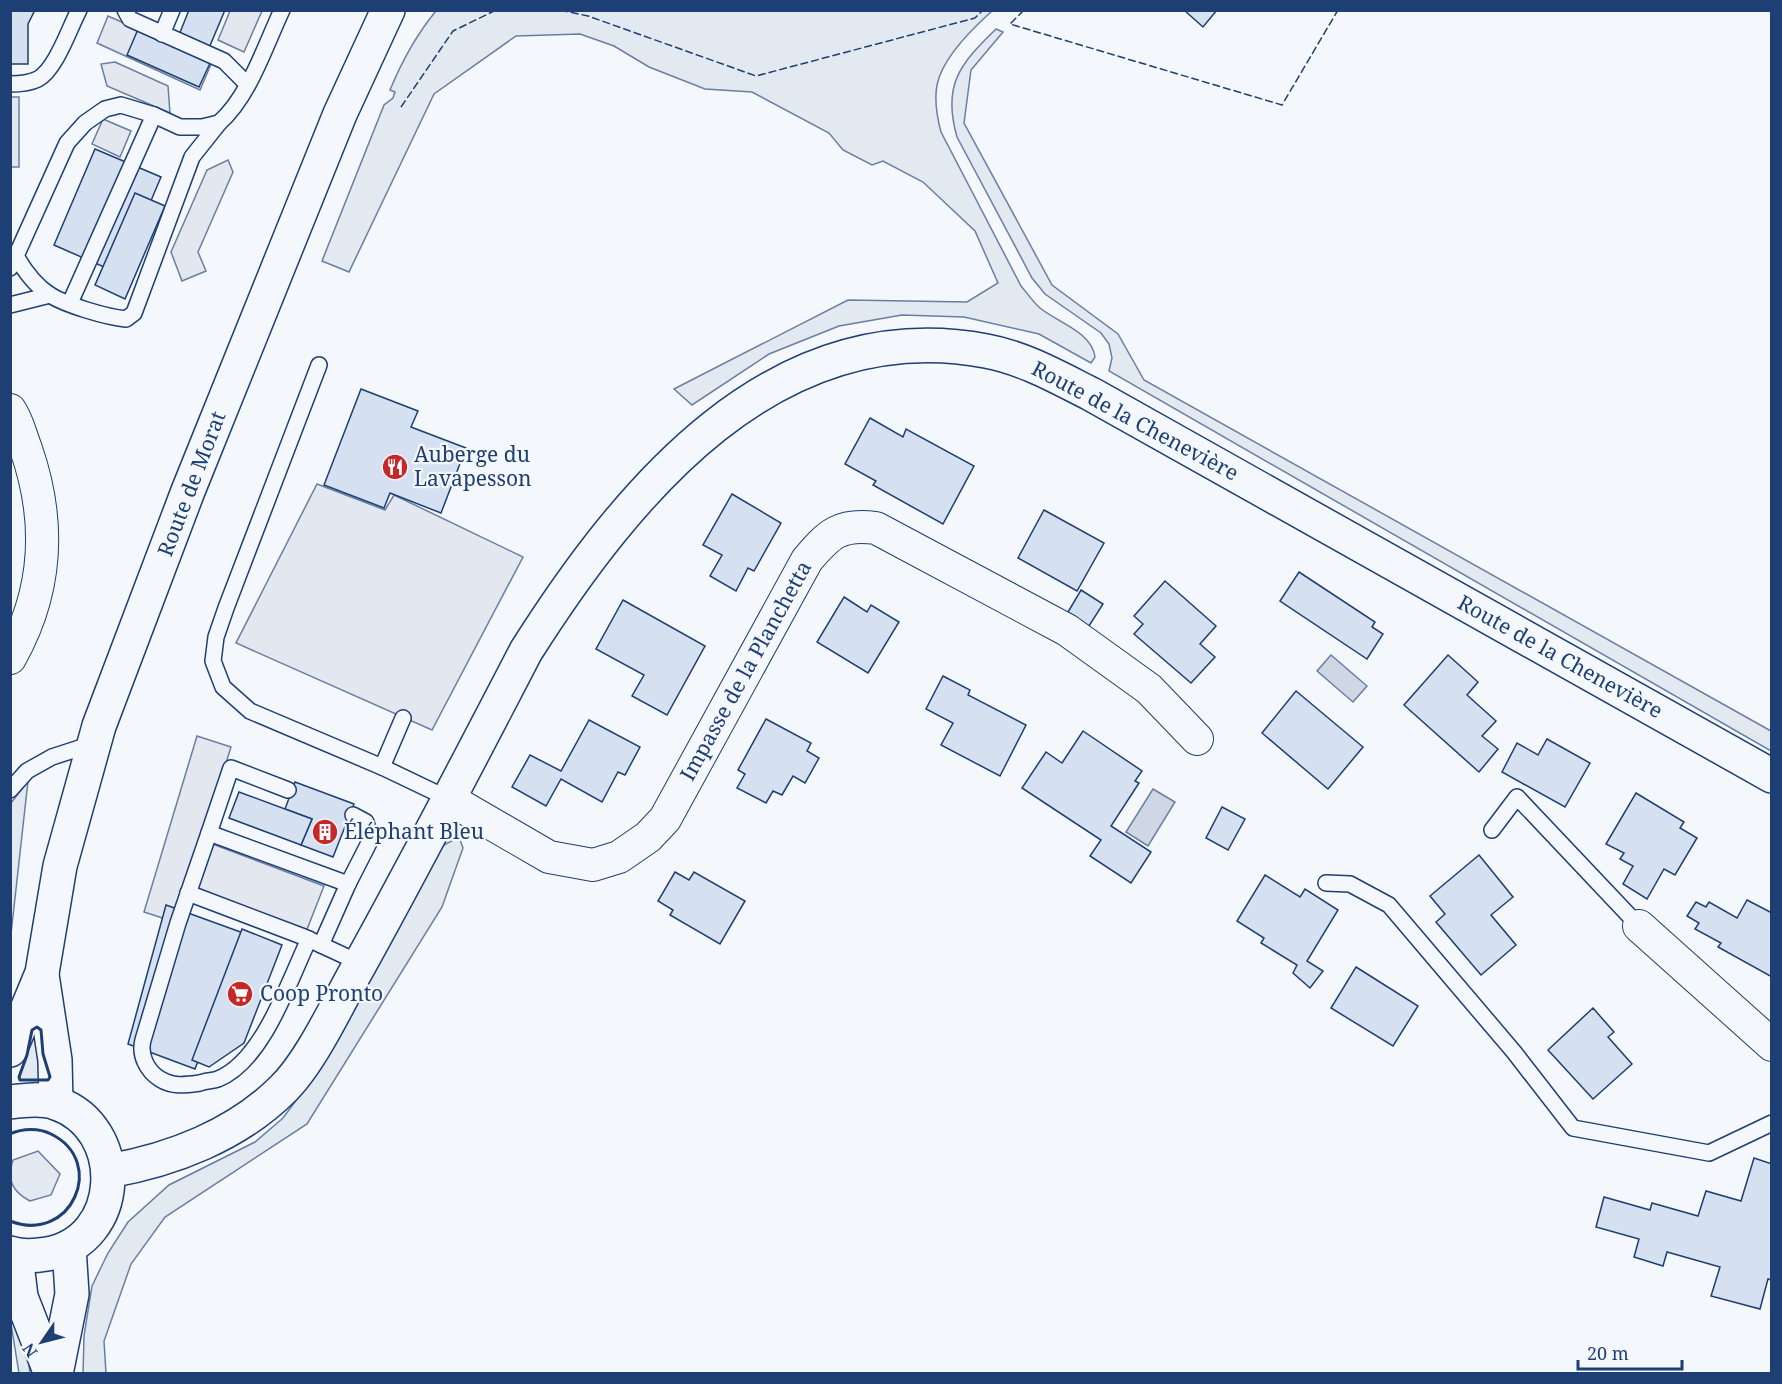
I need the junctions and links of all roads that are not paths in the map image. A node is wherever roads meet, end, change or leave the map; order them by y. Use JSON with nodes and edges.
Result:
{"nodes":[{"id":1,"x":79,"y":10,"type":"edge"},
{"id":2,"x":125,"y":10,"type":"edge"},
{"id":3,"x":172,"y":10,"type":"edge"},
{"id":4,"x":282,"y":10,"type":"edge"},
{"id":5,"x":388,"y":10,"type":"edge"},
{"id":6,"x":162,"y":34,"type":"junction"},
{"id":7,"x":10,"y":84,"type":"edge"},
{"id":8,"x":247,"y":84,"type":"junction"},
{"id":9,"x":154,"y":115,"type":"junction"},
{"id":10,"x":219,"y":123,"type":"junction"},
{"id":11,"x":13,"y":262,"type":"edge"},
{"id":12,"x":50,"y":295,"type":"junction"},
{"id":13,"x":70,"y":303,"type":"junction"},
{"id":14,"x":10,"y":305,"type":"edge"},
{"id":15,"x":319,"y":365,"type":"dead end"},
{"id":16,"x":10,"y":410,"type":"edge"},
{"id":17,"x":12,"y":650,"type":"edge"},
{"id":18,"x":403,"y":718,"type":"dead end"},
{"id":19,"x":1197,"y":739,"type":"dead end"},
{"id":20,"x":92,"y":744,"type":"junction"},
{"id":21,"x":382,"y":767,"type":"junction"},
{"id":22,"x":1772,"y":776,"type":"edge"},
{"id":23,"x":10,"y":790,"type":"edge"},
{"id":24,"x":288,"y":790,"type":"dead end"},
{"id":25,"x":449,"y":799,"type":"junction"},
{"id":26,"x":353,"y":816,"type":"dead end"},
{"id":27,"x":1492,"y":830,"type":"dead end"},
{"id":28,"x":209,"y":833,"type":"junction"},
{"id":29,"x":1326,"y":883,"type":"dead end"},
{"id":30,"x":348,"y":884,"type":"junction"},
{"id":31,"x":188,"y":893,"type":"junction"},
{"id":32,"x":1639,"y":926,"type":"joint"},
{"id":33,"x":315,"y":942,"type":"junction"},
{"id":34,"x":360,"y":963,"type":"junction"},
{"id":35,"x":42,"y":973,"type":"junction"},
{"id":36,"x":1772,"y":1045,"type":"edge"},
{"id":37,"x":10,"y":1050,"type":"edge"},
{"id":38,"x":10,"y":1102,"type":"edge"},
{"id":39,"x":56,"y":1103,"type":"junction"},
{"id":40,"x":1772,"y":1123,"type":"edge"},
{"id":41,"x":109,"y":1172,"type":"junction"},
{"id":42,"x":69,"y":1247,"type":"junction"},
{"id":43,"x":13,"y":1254,"type":"edge"},
{"id":44,"x":54,"y":1374,"type":"edge"}],
"edges":[{"from":1,"to":7,"type":"lane"},
{"from":2,"to":6,"type":"lane"},
{"from":3,"to":6,"type":"lane"},
{"from":4,"to":8,"type":"lane"},
{"from":5,"to":20,"type":"street","name":"Route de Morat"},
{"from":6,"to":8,"type":"lane"},
{"from":8,"to":10,"type":"lane"},
{"from":9,"to":10,"type":"lane"},
{"from":9,"to":11,"type":"lane"},
{"from":9,"to":13,"type":"lane"},
{"from":10,"to":13,"type":"lane"},
{"from":11,"to":12,"type":"lane"},
{"from":12,"to":13,"type":"lane"},
{"from":12,"to":14,"type":"lane"},
{"from":15,"to":21,"type":"lane"},
{"from":16,"to":17,"type":"street"},
{"from":18,"to":21,"type":"lane"},
{"from":19,"to":25,"type":"street","name":"Impasse de la Planchetta"},
{"from":20,"to":23,"type":"lane"},
{"from":20,"to":35,"type":"street","name":"Route de Morat"},
{"from":21,"to":25,"type":"lane"},
{"from":22,"to":25,"type":"street","name":"Route de la Chenevière"},
{"from":24,"to":28,"type":"lane"},
{"from":25,"to":34,"type":"street","name":"Route de la Chenevière"},
{"from":26,"to":30,"type":"lane"},
{"from":27,"to":32,"type":"lane"},
{"from":28,"to":30,"type":"lane"},
{"from":28,"to":31,"type":"lane"},
{"from":29,"to":40,"type":"lane"},
{"from":30,"to":33,"type":"lane"},
{"from":31,"to":33,"type":"lane"},
{"from":31,"to":33,"type":"lane"},
{"from":32,"to":36,"type":"street"},
{"from":33,"to":34,"type":"lane"},
{"from":34,"to":41,"type":"street","name":"Route de la Chenevière"},
{"from":35,"to":37,"type":"street","name":"Route de Morat"},
{"from":35,"to":39,"type":"street","name":"Route de Morat"},
{"from":38,"to":39,"type":"street"},
{"from":39,"to":41,"type":"street"},
{"from":41,"to":42,"type":"street"},
{"from":42,"to":43,"type":"street"},
{"from":42,"to":44,"type":"street"},
{"from":43,"to":44,"type":"street"}]}
